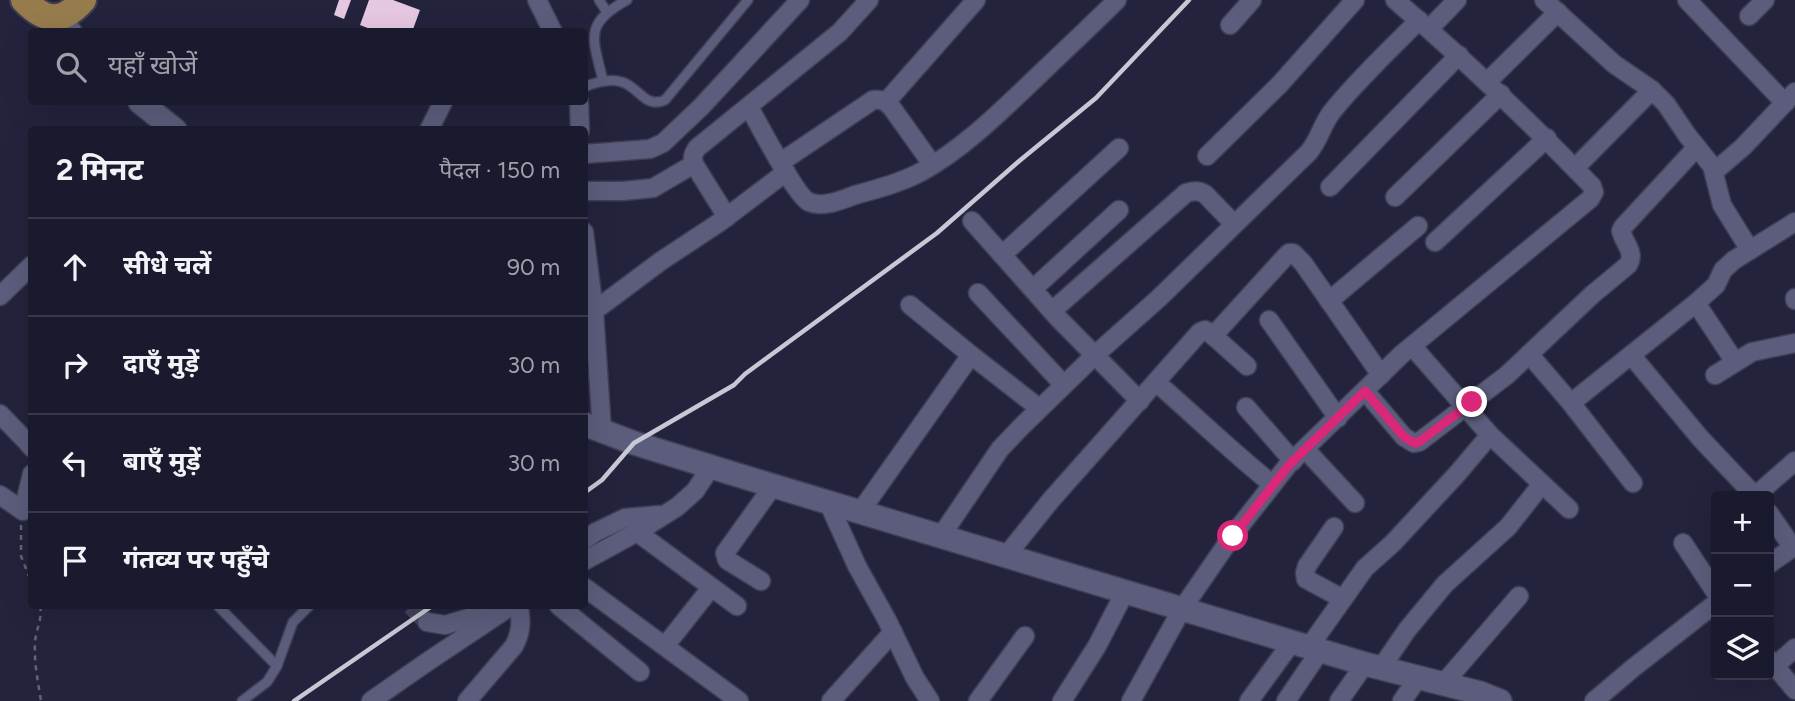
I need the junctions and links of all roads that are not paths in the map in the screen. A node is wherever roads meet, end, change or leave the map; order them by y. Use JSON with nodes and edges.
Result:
{"nodes":[{"id":1,"x":24,"y":0,"type":"edge"},
{"id":2,"x":83,"y":0,"type":"edge"},
{"id":3,"x":537,"y":0,"type":"edge"},
{"id":4,"x":599,"y":0,"type":"edge"},
{"id":5,"x":627,"y":0,"type":"edge"},
{"id":6,"x":748,"y":0,"type":"edge"},
{"id":7,"x":800,"y":0,"type":"edge"},
{"id":8,"x":869,"y":0,"type":"edge"},
{"id":9,"x":976,"y":0,"type":"edge"},
{"id":10,"x":1117,"y":0,"type":"edge"},
{"id":11,"x":1252,"y":0,"type":"edge"},
{"id":12,"x":1355,"y":0,"type":"edge"},
{"id":13,"x":1395,"y":0,"type":"edge"},
{"id":14,"x":1457,"y":0,"type":"edge"},
{"id":15,"x":1544,"y":0,"type":"edge"},
{"id":16,"x":1688,"y":0,"type":"edge"},
{"id":17,"x":1765,"y":0,"type":"edge"},
{"id":18,"x":607,"y":12,"type":"junction"},
{"id":19,"x":1558,"y":12,"type":"junction"},
{"id":20,"x":1749,"y":16,"type":"dead end"},
{"id":21,"x":1424,"y":24,"type":"junction"},
{"id":22,"x":64,"y":25,"type":"edge"},
{"id":23,"x":1230,"y":25,"type":"dead end"},
{"id":24,"x":551,"y":28,"type":"edge"},
{"id":25,"x":1459,"y":55,"type":"junction"},
{"id":26,"x":603,"y":81,"type":"junction"},
{"id":27,"x":1488,"y":81,"type":"junction"},
{"id":28,"x":588,"y":86,"type":"edge"},
{"id":29,"x":1652,"y":90,"type":"junction"},
{"id":30,"x":1501,"y":94,"type":"junction"},
{"id":31,"x":1790,"y":97,"type":"edge"},
{"id":32,"x":886,"y":102,"type":"junction"},
{"id":33,"x":144,"y":105,"type":"edge"},
{"id":34,"x":442,"y":105,"type":"edge"},
{"id":35,"x":579,"y":105,"type":"edge"},
{"id":36,"x":749,"y":107,"type":"junction"},
{"id":37,"x":169,"y":126,"type":"edge"},
{"id":38,"x":431,"y":126,"type":"edge"},
{"id":39,"x":580,"y":126,"type":"edge"},
{"id":40,"x":1547,"y":138,"type":"junction"},
{"id":41,"x":1697,"y":147,"type":"junction"},
{"id":42,"x":1119,"y":148,"type":"dead end"},
{"id":43,"x":588,"y":154,"type":"edge"},
{"id":44,"x":1207,"y":156,"type":"dead end"},
{"id":45,"x":694,"y":164,"type":"junction"},
{"id":46,"x":932,"y":164,"type":"junction"},
{"id":47,"x":784,"y":167,"type":"junction"},
{"id":48,"x":1575,"y":168,"type":"junction"},
{"id":49,"x":1714,"y":171,"type":"junction"},
{"id":50,"x":1330,"y":187,"type":"dead end"},
{"id":51,"x":588,"y":191,"type":"edge"},
{"id":52,"x":1395,"y":197,"type":"dead end"},
{"id":53,"x":1119,"y":210,"type":"dead end"},
{"id":54,"x":727,"y":217,"type":"junction"},
{"id":55,"x":972,"y":221,"type":"dead end"},
{"id":56,"x":1795,"y":222,"type":"edge"},
{"id":57,"x":1234,"y":224,"type":"junction"},
{"id":58,"x":1418,"y":226,"type":"dead end"},
{"id":59,"x":1435,"y":242,"type":"dead end"},
{"id":60,"x":1750,"y":250,"type":"junction"},
{"id":61,"x":1002,"y":255,"type":"junction"},
{"id":62,"x":588,"y":264,"type":"edge"},
{"id":63,"x":28,"y":269,"type":"edge"},
{"id":64,"x":1033,"y":289,"type":"junction"},
{"id":65,"x":978,"y":293,"type":"dead end"},
{"id":66,"x":0,"y":296,"type":"edge"},
{"id":67,"x":1329,"y":301,"type":"junction"},
{"id":68,"x":1696,"y":303,"type":"junction"},
{"id":69,"x":910,"y":305,"type":"dead end"},
{"id":70,"x":594,"y":311,"type":"junction"},
{"id":71,"x":1052,"y":311,"type":"junction"},
{"id":72,"x":1269,"y":320,"type":"dead end"},
{"id":73,"x":1213,"y":336,"type":"junction"},
{"id":74,"x":1795,"y":343,"type":"edge"},
{"id":75,"x":1412,"y":346,"type":"junction"},
{"id":76,"x":1529,"y":354,"type":"junction"},
{"id":77,"x":971,"y":355,"type":"junction"},
{"id":78,"x":1095,"y":355,"type":"junction"},
{"id":79,"x":1631,"y":355,"type":"junction"},
{"id":80,"x":1735,"y":362,"type":"junction"},
{"id":81,"x":1247,"y":366,"type":"dead end"},
{"id":82,"x":1381,"y":375,"type":"junction"},
{"id":83,"x":1715,"y":375,"type":"dead end"},
{"id":84,"x":1157,"y":383,"type":"junction"},
{"id":85,"x":1063,"y":384,"type":"junction"},
{"id":86,"x":1365,"y":391,"type":"junction"},
{"id":87,"x":1140,"y":401,"type":"junction"},
{"id":88,"x":1572,"y":403,"type":"junction"},
{"id":89,"x":1246,"y":407,"type":"dead end"},
{"id":90,"x":1465,"y":407,"type":"junction"},
{"id":91,"x":1039,"y":408,"type":"junction"},
{"id":92,"x":0,"y":414,"type":"edge"},
{"id":93,"x":1338,"y":418,"type":"junction"},
{"id":94,"x":593,"y":428,"type":"edge"},
{"id":95,"x":1490,"y":435,"type":"junction"},
{"id":96,"x":28,"y":443,"type":"edge"},
{"id":97,"x":1299,"y":455,"type":"junction"},
{"id":98,"x":1795,"y":461,"type":"edge"},
{"id":99,"x":711,"y":467,"type":"junction"},
{"id":100,"x":1633,"y":483,"type":"dead end"},
{"id":101,"x":1272,"y":484,"type":"junction"},
{"id":102,"x":1542,"y":484,"type":"junction"},
{"id":103,"x":773,"y":486,"type":"junction"},
{"id":104,"x":28,"y":490,"type":"edge"},
{"id":105,"x":1750,"y":491,"type":"edge"},
{"id":106,"x":1761,"y":491,"type":"edge"},
{"id":107,"x":0,"y":495,"type":"edge"},
{"id":108,"x":828,"y":502,"type":"junction"},
{"id":109,"x":1355,"y":503,"type":"dead end"},
{"id":110,"x":1569,"y":509,"type":"dead end"},
{"id":111,"x":860,"y":512,"type":"junction"},
{"id":112,"x":664,"y":515,"type":"junction"},
{"id":113,"x":1774,"y":520,"type":"edge"},
{"id":114,"x":1335,"y":527,"type":"dead end"},
{"id":115,"x":637,"y":532,"type":"junction"},
{"id":116,"x":941,"y":536,"type":"junction"},
{"id":117,"x":588,"y":537,"type":"edge"},
{"id":118,"x":1683,"y":543,"type":"dead end"},
{"id":119,"x":1794,"y":547,"type":"edge"},
{"id":120,"x":1006,"y":556,"type":"junction"},
{"id":121,"x":588,"y":559,"type":"edge"},
{"id":122,"x":1774,"y":561,"type":"edge"},
{"id":123,"x":761,"y":581,"type":"dead end"},
{"id":124,"x":1711,"y":585,"type":"edge"},
{"id":125,"x":711,"y":588,"type":"junction"},
{"id":126,"x":588,"y":590,"type":"edge"},
{"id":127,"x":1125,"y":592,"type":"junction"},
{"id":128,"x":1520,"y":596,"type":"dead end"},
{"id":129,"x":1343,"y":599,"type":"junction"},
{"id":130,"x":737,"y":606,"type":"dead end"},
{"id":131,"x":1711,"y":607,"type":"edge"},
{"id":132,"x":221,"y":609,"type":"edge"},
{"id":133,"x":306,"y":609,"type":"edge"},
{"id":134,"x":483,"y":609,"type":"edge"},
{"id":135,"x":506,"y":609,"type":"edge"},
{"id":136,"x":519,"y":609,"type":"edge"},
{"id":137,"x":563,"y":609,"type":"edge"},
{"id":138,"x":1182,"y":609,"type":"junction"},
{"id":139,"x":427,"y":622,"type":"dead end"},
{"id":140,"x":893,"y":632,"type":"junction"},
{"id":141,"x":1025,"y":636,"type":"dead end"},
{"id":142,"x":666,"y":646,"type":"junction"},
{"id":143,"x":1307,"y":647,"type":"junction"},
{"id":144,"x":1795,"y":648,"type":"edge"},
{"id":145,"x":1774,"y":662,"type":"edge"},
{"id":146,"x":1774,"y":665,"type":"edge"},
{"id":147,"x":277,"y":666,"type":"junction"},
{"id":148,"x":1373,"y":666,"type":"junction"},
{"id":149,"x":640,"y":672,"type":"dead end"},
{"id":150,"x":1418,"y":678,"type":"junction"},
{"id":151,"x":1443,"y":684,"type":"junction"},
{"id":152,"x":1795,"y":690,"type":"edge"},
{"id":153,"x":1492,"y":700,"type":"edge"},
{"id":154,"x":242,"y":701,"type":"edge"},
{"id":155,"x":371,"y":701,"type":"edge"},
{"id":156,"x":467,"y":701,"type":"edge"},
{"id":157,"x":739,"y":701,"type":"edge"},
{"id":158,"x":831,"y":701,"type":"edge"},
{"id":159,"x":930,"y":701,"type":"edge"},
{"id":160,"x":978,"y":701,"type":"edge"},
{"id":161,"x":1062,"y":701,"type":"edge"},
{"id":162,"x":1131,"y":701,"type":"edge"},
{"id":163,"x":1249,"y":701,"type":"edge"},
{"id":164,"x":1286,"y":701,"type":"edge"},
{"id":165,"x":1339,"y":701,"type":"edge"},
{"id":166,"x":1402,"y":701,"type":"edge"},
{"id":167,"x":1594,"y":701,"type":"edge"}],
"edges":[{"from":1,"to":22,"type":"main road"},
{"from":2,"to":22,"type":"main road"},
{"from":3,"to":24,"type":"street"},
{"from":4,"to":18,"type":"lane"},
{"from":5,"to":18,"type":"lane"},
{"from":6,"to":26,"type":"lane"},
{"from":7,"to":43,"type":"street"},
{"from":8,"to":36,"type":"street"},
{"from":9,"to":32,"type":"street"},
{"from":10,"to":46,"type":"street"},
{"from":11,"to":23,"type":"street"},
{"from":12,"to":44,"type":"street"},
{"from":13,"to":21,"type":"street"},
{"from":14,"to":21,"type":"street"},
{"from":15,"to":19,"type":"street"},
{"from":16,"to":31,"type":"street"},
{"from":17,"to":20,"type":"street"},
{"from":18,"to":26,"type":"lane"},
{"from":19,"to":27,"type":"street"},
{"from":19,"to":29,"type":"street"},
{"from":21,"to":25,"type":"street"},
{"from":21,"to":57,"type":"street"},
{"from":25,"to":27,"type":"street"},
{"from":25,"to":50,"type":"street"},
{"from":26,"to":28,"type":"lane"},
{"from":27,"to":30,"type":"street"},
{"from":29,"to":41,"type":"street"},
{"from":29,"to":48,"type":"street"},
{"from":30,"to":40,"type":"street"},
{"from":30,"to":52,"type":"street"},
{"from":31,"to":49,"type":"street"},
{"from":32,"to":46,"type":"street"},
{"from":32,"to":47,"type":"street"},
{"from":33,"to":37,"type":"street"},
{"from":34,"to":38,"type":"street"},
{"from":35,"to":39,"type":"street"},
{"from":36,"to":45,"type":"street"},
{"from":36,"to":47,"type":"street"},
{"from":40,"to":48,"type":"street"},
{"from":40,"to":59,"type":"street"},
{"from":41,"to":49,"type":"street"},
{"from":41,"to":76,"type":"street"},
{"from":42,"to":61,"type":"street"},
{"from":45,"to":51,"type":"street"},
{"from":45,"to":54,"type":"street"},
{"from":46,"to":47,"type":"street"},
{"from":47,"to":54,"type":"street"},
{"from":48,"to":75,"type":"street"},
{"from":49,"to":60,"type":"street"},
{"from":53,"to":64,"type":"street"},
{"from":54,"to":70,"type":"street"},
{"from":55,"to":61,"type":"street"},
{"from":56,"to":60,"type":"street"},
{"from":57,"to":71,"type":"street"},
{"from":57,"to":78,"type":"street"},
{"from":58,"to":67,"type":"street"},
{"from":60,"to":68,"type":"street"},
{"from":61,"to":64,"type":"street"},
{"from":62,"to":70,"type":"street"},
{"from":63,"to":66,"type":"street"},
{"from":64,"to":71,"type":"street"},
{"from":65,"to":85,"type":"street"},
{"from":67,"to":73,"type":"street"},
{"from":67,"to":82,"type":"street"},
{"from":68,"to":79,"type":"street"},
{"from":68,"to":80,"type":"street"},
{"from":69,"to":77,"type":"street"},
{"from":70,"to":94,"type":"street"},
{"from":71,"to":78,"type":"street"},
{"from":72,"to":93,"type":"street"},
{"from":73,"to":81,"type":"street"},
{"from":73,"to":84,"type":"street"},
{"from":74,"to":80,"type":"street"},
{"from":75,"to":82,"type":"street"},
{"from":75,"to":90,"type":"street"},
{"from":76,"to":88,"type":"street"},
{"from":76,"to":90,"type":"street"},
{"from":77,"to":91,"type":"street"},
{"from":77,"to":111,"type":"street"},
{"from":78,"to":85,"type":"street"},
{"from":78,"to":87,"type":"street"},
{"from":79,"to":88,"type":"street"},
{"from":79,"to":105,"type":"street"},
{"from":80,"to":83,"type":"street"},
{"from":82,"to":86,"type":"street"},
{"from":84,"to":87,"type":"street"},
{"from":84,"to":101,"type":"street"},
{"from":85,"to":91,"type":"street"},
{"from":86,"to":90,"type":"street"},
{"from":86,"to":93,"type":"street"},
{"from":87,"to":120,"type":"street"},
{"from":88,"to":100,"type":"street"},
{"from":89,"to":97,"type":"street"},
{"from":90,"to":95,"type":"street"},
{"from":91,"to":116,"type":"street"},
{"from":92,"to":96,"type":"street"},
{"from":93,"to":97,"type":"street"},
{"from":94,"to":99,"type":"street"},
{"from":95,"to":102,"type":"street"},
{"from":95,"to":129,"type":"street"},
{"from":97,"to":101,"type":"street"},
{"from":97,"to":109,"type":"street"},
{"from":98,"to":106,"type":"street"},
{"from":99,"to":103,"type":"street"},
{"from":99,"to":112,"type":"street"},
{"from":101,"to":138,"type":"street"},
{"from":102,"to":110,"type":"street"},
{"from":102,"to":148,"type":"street"},
{"from":103,"to":108,"type":"street"},
{"from":103,"to":123,"type":"street"},
{"from":104,"to":107,"type":"street"},
{"from":108,"to":111,"type":"street"},
{"from":108,"to":140,"type":"street"},
{"from":111,"to":116,"type":"street"},
{"from":112,"to":115,"type":"street"},
{"from":112,"to":117,"type":"street"},
{"from":113,"to":119,"type":"street"},
{"from":114,"to":129,"type":"street"},
{"from":115,"to":121,"type":"street"},
{"from":115,"to":125,"type":"street"},
{"from":116,"to":120,"type":"street"},
{"from":118,"to":124,"type":"street"},
{"from":119,"to":122,"type":"street"},
{"from":120,"to":127,"type":"street"},
{"from":125,"to":130,"type":"street"},
{"from":125,"to":142,"type":"street"},
{"from":126,"to":142,"type":"street"},
{"from":127,"to":138,"type":"street"},
{"from":127,"to":161,"type":"street"},
{"from":128,"to":151,"type":"street"},
{"from":129,"to":143,"type":"street"},
{"from":131,"to":167,"type":"street"},
{"from":132,"to":147,"type":"lane"},
{"from":133,"to":147,"type":"lane"},
{"from":134,"to":139,"type":"street"},
{"from":135,"to":155,"type":"street"},
{"from":136,"to":156,"type":"street"},
{"from":137,"to":149,"type":"street"},
{"from":138,"to":143,"type":"street"},
{"from":138,"to":162,"type":"street"},
{"from":140,"to":158,"type":"street"},
{"from":140,"to":159,"type":"street"},
{"from":141,"to":160,"type":"street"},
{"from":142,"to":157,"type":"street"},
{"from":143,"to":148,"type":"street"},
{"from":143,"to":163,"type":"street"},
{"from":143,"to":164,"type":"street"},
{"from":144,"to":145,"type":"street"},
{"from":146,"to":152,"type":"street"},
{"from":147,"to":154,"type":"lane"},
{"from":148,"to":150,"type":"street"},
{"from":148,"to":165,"type":"street"},
{"from":150,"to":151,"type":"street"},
{"from":150,"to":166,"type":"street"},
{"from":151,"to":153,"type":"street"}]}
